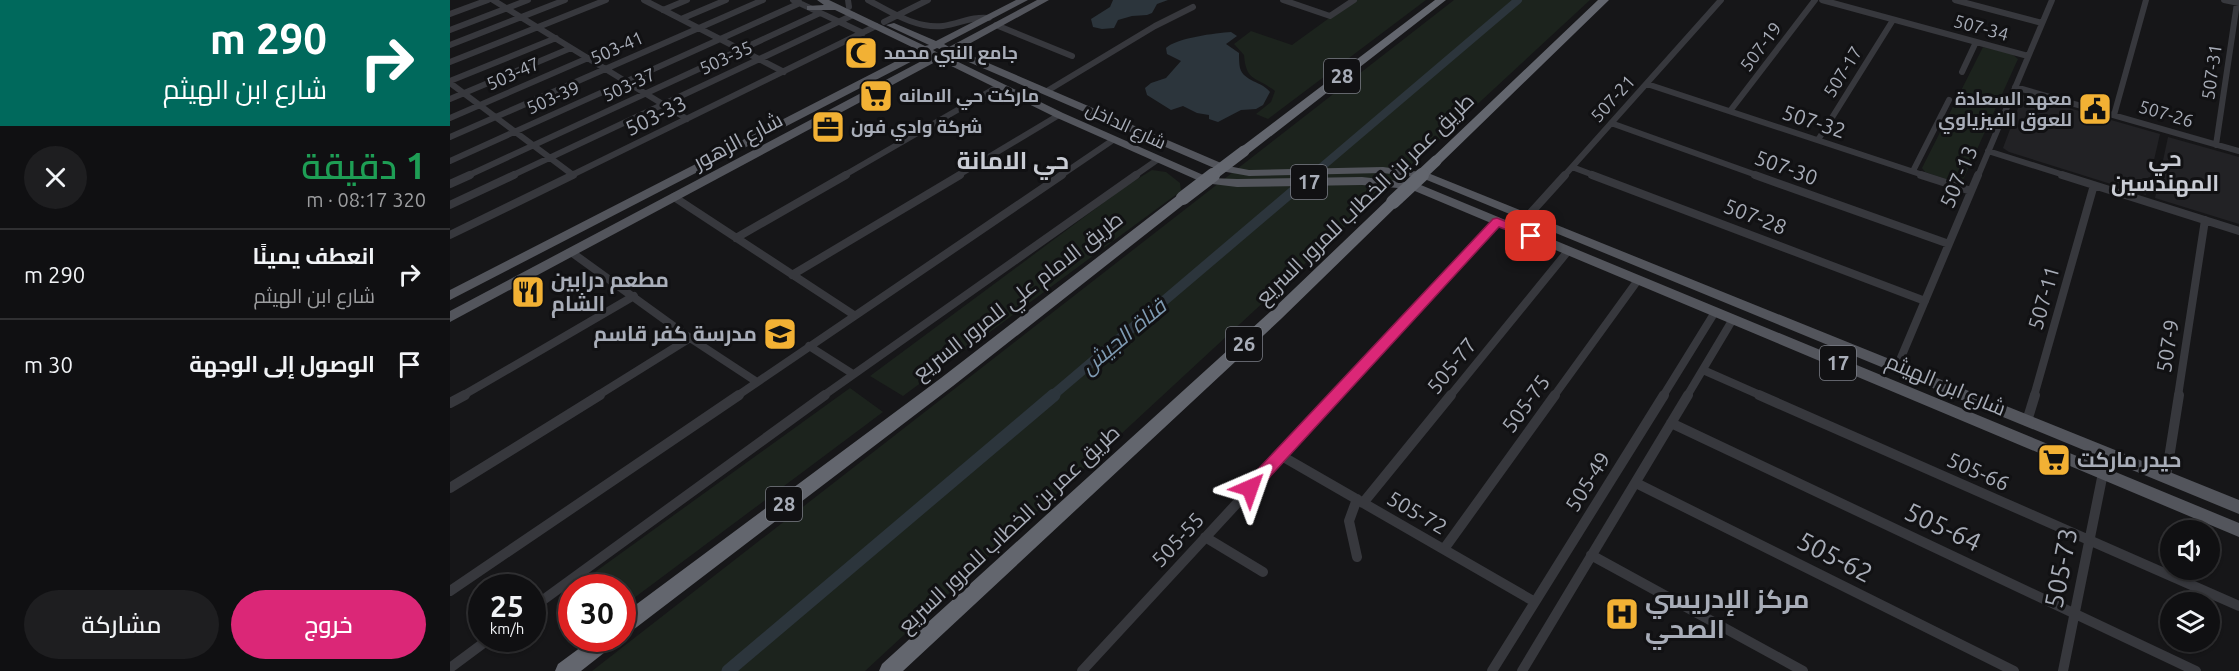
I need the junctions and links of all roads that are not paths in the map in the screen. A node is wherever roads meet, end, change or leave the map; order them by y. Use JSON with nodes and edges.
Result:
{"nodes":[{"id":1,"x":488,"y":0,"type":"edge"},
{"id":2,"x":493,"y":0,"type":"edge"},
{"id":3,"x":528,"y":0,"type":"edge"},
{"id":4,"x":565,"y":0,"type":"edge"},
{"id":5,"x":606,"y":0,"type":"edge"},
{"id":6,"x":647,"y":0,"type":"edge"},
{"id":7,"x":687,"y":0,"type":"edge"},
{"id":8,"x":726,"y":0,"type":"edge"},
{"id":9,"x":763,"y":0,"type":"edge"},
{"id":10,"x":793,"y":0,"type":"edge"},
{"id":11,"x":822,"y":0,"type":"edge"},
{"id":12,"x":868,"y":0,"type":"edge"},
{"id":13,"x":928,"y":0,"type":"edge"},
{"id":14,"x":1023,"y":0,"type":"edge"},
{"id":15,"x":1044,"y":0,"type":"edge"},
{"id":16,"x":1283,"y":0,"type":"edge"},
{"id":17,"x":1354,"y":0,"type":"edge"},
{"id":18,"x":1441,"y":0,"type":"edge"},
{"id":19,"x":1604,"y":0,"type":"edge"},
{"id":20,"x":1721,"y":0,"type":"edge"},
{"id":21,"x":1815,"y":0,"type":"edge"},
{"id":22,"x":1822,"y":0,"type":"edge"},
{"id":23,"x":1955,"y":0,"type":"edge"},
{"id":24,"x":2052,"y":0,"type":"edge"},
{"id":25,"x":2146,"y":0,"type":"edge"},
{"id":26,"x":2224,"y":0,"type":"edge"},
{"id":27,"x":2238,"y":3,"type":"edge"},
{"id":28,"x":805,"y":6,"type":"junction"},
{"id":29,"x":844,"y":6,"type":"edge"},
{"id":30,"x":1193,"y":7,"type":"dead end"},
{"id":31,"x":507,"y":8,"type":"junction"},
{"id":32,"x":663,"y":10,"type":"junction"},
{"id":33,"x":820,"y":13,"type":"junction"},
{"id":34,"x":450,"y":14,"type":"edge"},
{"id":35,"x":898,"y":15,"type":"junction"},
{"id":36,"x":521,"y":17,"type":"junction"},
{"id":37,"x":681,"y":19,"type":"junction"},
{"id":38,"x":1893,"y":20,"type":"junction"},
{"id":39,"x":838,"y":21,"type":"junction"},
{"id":40,"x":993,"y":21,"type":"junction"},
{"id":41,"x":2042,"y":23,"type":"junction"},
{"id":42,"x":880,"y":24,"type":"junction"},
{"id":43,"x":538,"y":27,"type":"junction"},
{"id":44,"x":699,"y":28,"type":"junction"},
{"id":45,"x":979,"y":28,"type":"junction"},
{"id":46,"x":450,"y":30,"type":"edge"},
{"id":47,"x":908,"y":32,"type":"junction"},
{"id":48,"x":862,"y":33,"type":"junction"},
{"id":49,"x":897,"y":37,"type":"junction"},
{"id":50,"x":556,"y":38,"type":"junction"},
{"id":51,"x":720,"y":39,"type":"junction"},
{"id":52,"x":1976,"y":42,"type":"junction"},
{"id":53,"x":938,"y":44,"type":"junction"},
{"id":54,"x":450,"y":45,"type":"edge"},
{"id":55,"x":571,"y":48,"type":"junction"},
{"id":56,"x":741,"y":50,"type":"junction"},
{"id":57,"x":950,"y":50,"type":"junction"},
{"id":58,"x":925,"y":51,"type":"junction"},
{"id":59,"x":1072,"y":56,"type":"dead end"},
{"id":60,"x":2028,"y":56,"type":"junction"},
{"id":61,"x":937,"y":57,"type":"junction"},
{"id":62,"x":588,"y":58,"type":"junction"},
{"id":63,"x":759,"y":59,"type":"junction"},
{"id":64,"x":450,"y":62,"type":"edge"},
{"id":65,"x":980,"y":62,"type":"junction"},
{"id":66,"x":606,"y":69,"type":"junction"},
{"id":67,"x":886,"y":70,"type":"junction"},
{"id":68,"x":965,"y":70,"type":"junction"},
{"id":69,"x":998,"y":70,"type":"junction"},
{"id":70,"x":783,"y":72,"type":"junction"},
{"id":71,"x":1962,"y":72,"type":"dead end"},
{"id":72,"x":899,"y":77,"type":"junction"},
{"id":73,"x":984,"y":79,"type":"junction"},
{"id":74,"x":450,"y":82,"type":"edge"},
{"id":75,"x":626,"y":82,"type":"junction"},
{"id":76,"x":1647,"y":84,"type":"junction"},
{"id":77,"x":999,"y":86,"type":"junction"},
{"id":78,"x":2015,"y":87,"type":"junction"},
{"id":79,"x":1047,"y":91,"type":"junction"},
{"id":80,"x":463,"y":93,"type":"junction"},
{"id":81,"x":646,"y":93,"type":"junction"},
{"id":82,"x":450,"y":99,"type":"edge"},
{"id":83,"x":1949,"y":100,"type":"dead end"},
{"id":84,"x":663,"y":104,"type":"junction"},
{"id":85,"x":479,"y":105,"type":"junction"},
{"id":86,"x":1730,"y":111,"type":"junction"},
{"id":87,"x":1059,"y":115,"type":"junction"},
{"id":88,"x":2114,"y":115,"type":"junction"},
{"id":89,"x":495,"y":117,"type":"junction"},
{"id":90,"x":450,"y":118,"type":"edge"},
{"id":91,"x":687,"y":119,"type":"junction"},
{"id":92,"x":1611,"y":123,"type":"junction"},
{"id":93,"x":515,"y":132,"type":"junction"},
{"id":94,"x":450,"y":137,"type":"edge"},
{"id":95,"x":1113,"y":140,"type":"junction"},
{"id":96,"x":1818,"y":140,"type":"junction"},
{"id":97,"x":533,"y":145,"type":"junction"},
{"id":98,"x":2216,"y":145,"type":"junction"},
{"id":99,"x":1988,"y":151,"type":"junction"},
{"id":100,"x":2239,"y":151,"type":"edge"},
{"id":101,"x":550,"y":158,"type":"junction"},
{"id":102,"x":1156,"y":160,"type":"junction"},
{"id":103,"x":450,"y":161,"type":"edge"},
{"id":104,"x":1572,"y":167,"type":"junction"},
{"id":105,"x":1913,"y":171,"type":"junction"},
{"id":106,"x":573,"y":175,"type":"junction"},
{"id":107,"x":450,"y":183,"type":"edge"},
{"id":108,"x":2094,"y":185,"type":"junction"},
{"id":109,"x":1450,"y":186,"type":"joint"},
{"id":110,"x":1971,"y":191,"type":"junction"},
{"id":111,"x":674,"y":197,"type":"junction"},
{"id":112,"x":1437,"y":197,"type":"joint"},
{"id":113,"x":450,"y":205,"type":"edge"},
{"id":114,"x":1527,"y":217,"type":"junction"},
{"id":115,"x":2205,"y":220,"type":"junction"},
{"id":116,"x":1497,"y":221,"type":"junction"},
{"id":117,"x":1558,"y":230,"type":"junction"},
{"id":118,"x":2239,"y":231,"type":"edge"},
{"id":119,"x":450,"y":235,"type":"edge"},
{"id":120,"x":736,"y":238,"type":"junction"},
{"id":121,"x":1548,"y":242,"type":"junction"},
{"id":122,"x":1949,"y":244,"type":"junction"},
{"id":123,"x":1568,"y":251,"type":"junction"},
{"id":124,"x":571,"y":252,"type":"junction"},
{"id":125,"x":792,"y":275,"type":"junction"},
{"id":126,"x":1638,"y":280,"type":"junction"},
{"id":127,"x":450,"y":296,"type":"edge"},
{"id":128,"x":634,"y":296,"type":"junction"},
{"id":129,"x":1925,"y":301,"type":"junction"},
{"id":130,"x":1715,"y":312,"type":"junction"},
{"id":131,"x":854,"y":315,"type":"junction"},
{"id":132,"x":450,"y":317,"type":"edge"},
{"id":133,"x":1733,"y":319,"type":"junction"},
{"id":134,"x":690,"y":338,"type":"junction"},
{"id":135,"x":809,"y":346,"type":"junction"},
{"id":136,"x":1897,"y":368,"type":"junction"},
{"id":137,"x":1702,"y":370,"type":"junction"},
{"id":138,"x":854,"y":374,"type":"junction"},
{"id":139,"x":757,"y":382,"type":"junction"},
{"id":140,"x":450,"y":403,"type":"edge"},
{"id":141,"x":2027,"y":421,"type":"junction"},
{"id":142,"x":1671,"y":423,"type":"junction"},
{"id":143,"x":1280,"y":455,"type":"junction"},
{"id":144,"x":2103,"y":473,"type":"junction"},
{"id":145,"x":2166,"y":477,"type":"junction"},
{"id":146,"x":1636,"y":483,"type":"junction"},
{"id":147,"x":450,"y":488,"type":"edge"},
{"id":148,"x":1360,"y":501,"type":"junction"},
{"id":149,"x":2239,"y":507,"type":"edge"},
{"id":150,"x":2239,"y":530,"type":"edge"},
{"id":151,"x":1205,"y":537,"type":"junction"},
{"id":152,"x":2089,"y":541,"type":"junction"},
{"id":153,"x":1444,"y":549,"type":"junction"},
{"id":154,"x":1591,"y":555,"type":"junction"},
{"id":155,"x":1357,"y":558,"type":"dead end"},
{"id":156,"x":1263,"y":572,"type":"dead end"},
{"id":157,"x":450,"y":591,"type":"edge"},
{"id":158,"x":546,"y":598,"type":"edge"},
{"id":159,"x":1535,"y":602,"type":"junction"},
{"id":160,"x":2239,"y":606,"type":"edge"},
{"id":161,"x":2075,"y":614,"type":"junction"},
{"id":162,"x":636,"y":616,"type":"edge"},
{"id":163,"x":472,"y":652,"type":"edge"},
{"id":164,"x":590,"y":652,"type":"edge"},
{"id":165,"x":450,"y":668,"type":"edge"},
{"id":166,"x":1796,"y":669,"type":"edge"},
{"id":167,"x":565,"y":671,"type":"edge"},
{"id":168,"x":889,"y":671,"type":"edge"},
{"id":169,"x":1082,"y":671,"type":"edge"},
{"id":170,"x":1492,"y":671,"type":"edge"},
{"id":171,"x":1522,"y":671,"type":"edge"},
{"id":172,"x":2014,"y":671,"type":"edge"},
{"id":173,"x":2063,"y":671,"type":"edge"},
{"id":174,"x":2196,"y":671,"type":"edge"}],
"edges":[{"from":1,"to":34,"type":"street"},
{"from":2,"to":31,"type":"street"},
{"from":3,"to":31,"type":"street"},
{"from":4,"to":36,"type":"street"},
{"from":5,"to":43,"type":"street"},
{"from":6,"to":32,"type":"street"},
{"from":7,"to":32,"type":"street"},
{"from":8,"to":37,"type":"street"},
{"from":9,"to":44,"type":"street","name":"503-41"},
{"from":10,"to":28,"type":"street"},
{"from":11,"to":29,"type":"main road","name":"شارع الداخل"},
{"from":12,"to":35,"type":"street"},
{"from":13,"to":35,"type":"street","name":"503-33"},
{"from":14,"to":40,"type":"main road","name":"شارع الزهور"},
{"from":15,"to":40,"type":"main road","name":"شارع الزهور"},
{"from":16,"to":17,"type":"street"},
{"from":18,"to":162,"type":"highway","name":"طريق الامام علي للمرور السريع","number":"28","bridge":true},
{"from":19,"to":168,"type":"highway","name":"طريق عمر بن الخطاب للمرور السريع","number":"26","bridge":true},
{"from":20,"to":76,"type":"street","name":"507-21"},
{"from":21,"to":86,"type":"street","name":"507-19"},
{"from":22,"to":38,"type":"street","name":"507-34"},
{"from":23,"to":41,"type":"street"},
{"from":24,"to":41,"type":"street","name":"507-13"},
{"from":25,"to":88,"type":"street"},
{"from":26,"to":27,"type":"street"},
{"from":27,"to":98,"type":"street","name":"507-31"},
{"from":28,"to":29,"type":"main road"},
{"from":28,"to":33,"type":"street"},
{"from":28,"to":51,"type":"street","name":"503-39"},
{"from":29,"to":39,"type":"street","name":"503-35"},
{"from":29,"to":42,"type":"main road","name":"شارع الداخل"},
{"from":30,"to":79,"type":"street"},
{"from":31,"to":36,"type":"street"},
{"from":31,"to":46,"type":"street"},
{"from":32,"to":37,"type":"street"},
{"from":33,"to":39,"type":"street"},
{"from":33,"to":56,"type":"street","name":"503-37"},
{"from":35,"to":40,"type":"street"},
{"from":35,"to":42,"type":"street","name":"503-33"},
{"from":36,"to":43,"type":"street"},
{"from":36,"to":54,"type":"street"},
{"from":37,"to":44,"type":"street"},
{"from":38,"to":52,"type":"street","name":"507-34"},
{"from":38,"to":96,"type":"street","name":"507-17"},
{"from":39,"to":48,"type":"street"},
{"from":39,"to":63,"type":"street","name":"503-35"},
{"from":40,"to":45,"type":"main road","name":"شارع الزهور"},
{"from":40,"to":59,"type":"street"},
{"from":41,"to":60,"type":"street","name":"507-13"},
{"from":42,"to":47,"type":"main road","name":"شارع الداخل"},
{"from":42,"to":48,"type":"street","name":"503-33"},
{"from":42,"to":49,"type":"main road","name":"شارع الداخل"},
{"from":43,"to":50,"type":"street"},
{"from":43,"to":64,"type":"street"},
{"from":44,"to":51,"type":"street"},
{"from":44,"to":66,"type":"street","name":"503-41"},
{"from":45,"to":47,"type":"main road"},
{"from":45,"to":53,"type":"main road","name":"شارع الزهور"},
{"from":45,"to":57,"type":"main road","name":"شارع الزهور"},
{"from":45,"to":65,"type":"main road"},
{"from":47,"to":53,"type":"main road","name":"شارع الداخل"},
{"from":48,"to":70,"type":"street","name":"503-33"},
{"from":49,"to":58,"type":"main road","name":"شارع الداخل"},
{"from":49,"to":67,"type":"main road"},
{"from":50,"to":55,"type":"street"},
{"from":50,"to":74,"type":"street"},
{"from":51,"to":56,"type":"street"},
{"from":51,"to":75,"type":"street","name":"503-39"},
{"from":52,"to":60,"type":"street","name":"507-34"},
{"from":52,"to":71,"type":"street"},
{"from":53,"to":57,"type":"main road","name":"شارع الداخل"},
{"from":53,"to":58,"type":"main road","name":"شارع الزهور"},
{"from":55,"to":62,"type":"street"},
{"from":55,"to":80,"type":"street"},
{"from":56,"to":63,"type":"street"},
{"from":56,"to":81,"type":"street","name":"503-37"},
{"from":57,"to":61,"type":"main road","name":"شارع الزهور"},
{"from":57,"to":65,"type":"main road","name":"شارع الداخل"},
{"from":58,"to":61,"type":"main road","name":"شارع الداخل"},
{"from":58,"to":67,"type":"main road","name":"شارع الزهور"},
{"from":60,"to":78,"type":"street","name":"507-13"},
{"from":61,"to":68,"type":"main road","name":"شارع الداخل"},
{"from":61,"to":72,"type":"main road","name":"شارع الزهور"},
{"from":62,"to":66,"type":"street"},
{"from":62,"to":85,"type":"street","name":"503-47"},
{"from":63,"to":70,"type":"street"},
{"from":63,"to":84,"type":"street","name":"503-35"},
{"from":65,"to":69,"type":"main road","name":"شارع الداخل"},
{"from":66,"to":75,"type":"street"},
{"from":66,"to":89,"type":"street","name":"503-41"},
{"from":67,"to":127,"type":"main road","name":"شارع الزهور"},
{"from":68,"to":72,"type":"main road"},
{"from":68,"to":73,"type":"main road","name":"شارع الداخل"},
{"from":69,"to":73,"type":"main road"},
{"from":69,"to":79,"type":"main road","name":"شارع الداخل"},
{"from":70,"to":91,"type":"street","name":"503-33"},
{"from":72,"to":111,"type":"main road","name":"شارع الزهور"},
{"from":73,"to":77,"type":"main road","name":"شارع الداخل"},
{"from":74,"to":80,"type":"street"},
{"from":75,"to":81,"type":"street"},
{"from":75,"to":93,"type":"street","name":"503-39"},
{"from":76,"to":86,"type":"street","name":"507-32"},
{"from":76,"to":92,"type":"street","name":"507-21"},
{"from":77,"to":87,"type":"main road","name":"شارع الداخل"},
{"from":77,"to":120,"type":"street"},
{"from":78,"to":88,"type":"street","name":"507-26"},
{"from":78,"to":99,"type":"street","name":"507-13"},
{"from":79,"to":109,"type":"main road","name":"شارع الداخل","number":"17","bridge":true},
{"from":80,"to":82,"type":"street"},
{"from":80,"to":85,"type":"street"},
{"from":81,"to":84,"type":"street"},
{"from":81,"to":97,"type":"street","name":"503-37"},
{"from":83,"to":105,"type":"street"},
{"from":84,"to":91,"type":"street"},
{"from":84,"to":101,"type":"street","name":"503-35"},
{"from":85,"to":89,"type":"street"},
{"from":85,"to":90,"type":"street","name":"503-47"},
{"from":86,"to":96,"type":"street","name":"507-32"},
{"from":87,"to":95,"type":"main road","name":"شارع الداخل"},
{"from":87,"to":125,"type":"street"},
{"from":88,"to":98,"type":"street","name":"507-26"},
{"from":89,"to":93,"type":"street"},
{"from":89,"to":94,"type":"street","name":"503-41"},
{"from":91,"to":106,"type":"street","name":"503-33"},
{"from":92,"to":104,"type":"street","name":"507-21"},
{"from":92,"to":122,"type":"street","name":"507-30"},
{"from":93,"to":97,"type":"street"},
{"from":93,"to":103,"type":"street","name":"503-39"},
{"from":95,"to":102,"type":"main road","name":"شارع الداخل"},
{"from":95,"to":131,"type":"street"},
{"from":96,"to":105,"type":"street","name":"507-32"},
{"from":97,"to":101,"type":"street"},
{"from":97,"to":107,"type":"street","name":"503-37"},
{"from":98,"to":100,"type":"street","name":"507-26"},
{"from":99,"to":108,"type":"street"},
{"from":99,"to":110,"type":"street","name":"507-13"},
{"from":101,"to":106,"type":"street"},
{"from":101,"to":113,"type":"street","name":"503-35"},
{"from":102,"to":112,"type":"main road","name":"شارع الداخل","number":"17","bridge":true},
{"from":102,"to":138,"type":"street"},
{"from":104,"to":114,"type":"street","name":"507-21"},
{"from":104,"to":129,"type":"street","name":"507-28"},
{"from":105,"to":110,"type":"street","name":"507-32"},
{"from":106,"to":119,"type":"street","name":"503-33"},
{"from":108,"to":115,"type":"street"},
{"from":108,"to":141,"type":"street","name":"507-11"},
{"from":109,"to":114,"type":"main road","name":"شارع ابن الهيثم","number":"17"},
{"from":110,"to":122,"type":"street","name":"507-13"},
{"from":111,"to":120,"type":"street"},
{"from":111,"to":124,"type":"main road","name":"شارع الزهور"},
{"from":112,"to":116,"type":"main road","name":"شارع ابن الهيثم","number":"17"},
{"from":114,"to":117,"type":"main road","name":"شارع ابن الهيثم","number":"17"},
{"from":115,"to":118,"type":"street"},
{"from":115,"to":145,"type":"street","name":"507-9"},
{"from":116,"to":121,"type":"main road","name":"شارع ابن الهيثم","number":"17"},
{"from":116,"to":143,"type":"street","name":"505-55"},
{"from":117,"to":121,"type":"main road"},
{"from":117,"to":136,"type":"main road","name":"شارع ابن الهيثم","number":"17"},
{"from":120,"to":125,"type":"street"},
{"from":121,"to":123,"type":"main road","name":"شارع ابن الهيثم","number":"17"},
{"from":122,"to":129,"type":"street","name":"507-13"},
{"from":123,"to":126,"type":"main road","name":"شارع ابن الهيثم","number":"17"},
{"from":123,"to":148,"type":"street","name":"505-77"},
{"from":124,"to":128,"type":"street"},
{"from":124,"to":132,"type":"main road","name":"شارع الزهور"},
{"from":125,"to":131,"type":"street"},
{"from":126,"to":130,"type":"main road","name":"شارع ابن الهيثم","number":"17"},
{"from":126,"to":153,"type":"street","name":"505-75"},
{"from":128,"to":134,"type":"street"},
{"from":128,"to":140,"type":"street"},
{"from":129,"to":136,"type":"street","name":"507-13"},
{"from":130,"to":133,"type":"main road","name":"شارع ابن الهيثم","number":"17"},
{"from":130,"to":159,"type":"street","name":"505-49"},
{"from":131,"to":135,"type":"street"},
{"from":133,"to":137,"type":"street","name":"505-49"},
{"from":133,"to":144,"type":"main road","name":"شارع ابن الهيثم","number":"17"},
{"from":134,"to":139,"type":"street"},
{"from":134,"to":147,"type":"street"},
{"from":135,"to":138,"type":"street"},
{"from":135,"to":139,"type":"street"},
{"from":136,"to":141,"type":"main road","name":"شارع ابن الهيثم","number":"17"},
{"from":137,"to":142,"type":"street","name":"505-49"},
{"from":137,"to":152,"type":"street","name":"505-66"},
{"from":138,"to":158,"type":"street"},
{"from":139,"to":157,"type":"street"},
{"from":141,"to":145,"type":"main road","name":"شارع ابن الهيثم","number":"17"},
{"from":142,"to":146,"type":"street","name":"505-49"},
{"from":142,"to":161,"type":"street","name":"505-64"},
{"from":143,"to":148,"type":"street","name":"505-72"},
{"from":143,"to":151,"type":"street","name":"505-55"},
{"from":144,"to":150,"type":"main road","name":"شارع ابن الهيثم","number":"17"},
{"from":144,"to":152,"type":"street","name":"505-73"},
{"from":145,"to":149,"type":"main road","name":"شارع ابن الهيثم","number":"17"},
{"from":146,"to":154,"type":"street","name":"505-49"},
{"from":146,"to":172,"type":"street","name":"505-62"},
{"from":148,"to":153,"type":"street","name":"505-72"},
{"from":148,"to":155,"type":"street"},
{"from":151,"to":156,"type":"street"},
{"from":151,"to":169,"type":"street","name":"505-55"},
{"from":152,"to":160,"type":"street","name":"505-66"},
{"from":152,"to":161,"type":"street","name":"505-73"},
{"from":153,"to":159,"type":"street","name":"505-72"},
{"from":154,"to":166,"type":"street"},
{"from":154,"to":171,"type":"street","name":"505-49"},
{"from":159,"to":170,"type":"street","name":"505-49"},
{"from":161,"to":173,"type":"street","name":"505-73"},
{"from":161,"to":174,"type":"street","name":"505-64"},
{"from":163,"to":165,"type":"street"},
{"from":164,"to":167,"type":"highway"}]}
